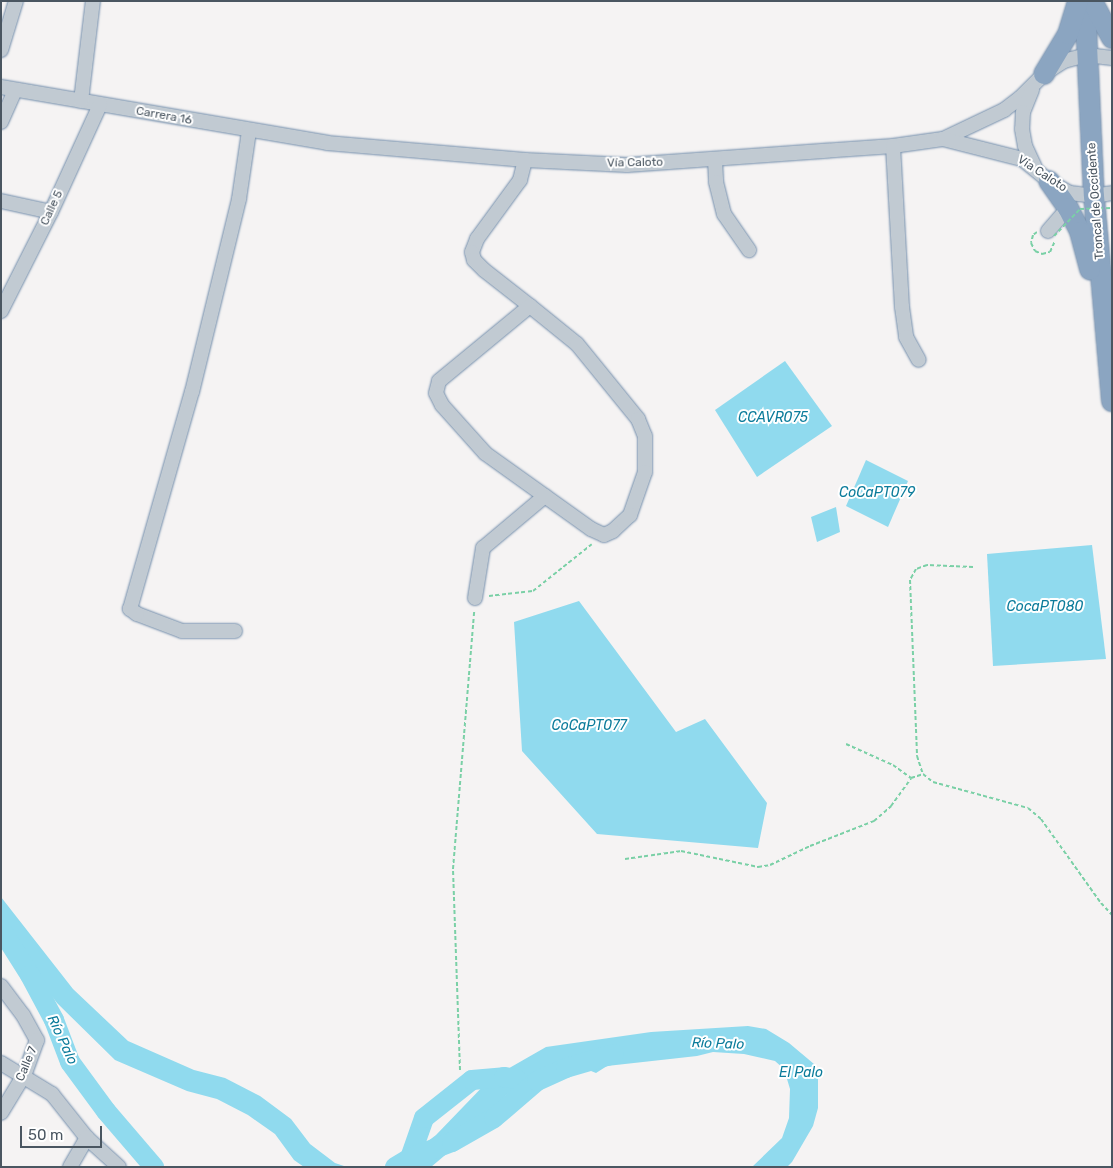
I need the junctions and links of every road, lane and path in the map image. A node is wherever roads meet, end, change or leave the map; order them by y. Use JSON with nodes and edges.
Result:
{"nodes":[{"id":1,"x":16,"y":1,"type":"edge"},
{"id":2,"x":93,"y":1,"type":"edge"},
{"id":3,"x":1078,"y":1,"type":"edge"},
{"id":4,"x":1084,"y":1,"type":"edge"},
{"id":5,"x":1092,"y":1,"type":"edge"},
{"id":6,"x":1112,"y":38,"type":"edge"},
{"id":7,"x":1,"y":50,"type":"edge"},
{"id":8,"x":1087,"y":55,"type":"junction"},
{"id":9,"x":1112,"y":58,"type":"edge"},
{"id":10,"x":1041,"y":77,"type":"junction"},
{"id":11,"x":8,"y":88,"type":"edge"},
{"id":12,"x":81,"y":102,"type":"junction"},
{"id":13,"x":100,"y":105,"type":"junction"},
{"id":14,"x":1,"y":122,"type":"edge"},
{"id":15,"x":248,"y":131,"type":"junction"},
{"id":16,"x":943,"y":139,"type":"junction"},
{"id":17,"x":327,"y":143,"type":"joint"},
{"id":18,"x":893,"y":146,"type":"junction"},
{"id":19,"x":525,"y":160,"type":"junction"},
{"id":20,"x":715,"y":160,"type":"junction"},
{"id":21,"x":1043,"y":175,"type":"junction"},
{"id":22,"x":1103,"y":195,"type":"edge"},
{"id":23,"x":1,"y":202,"type":"edge"},
{"id":24,"x":1068,"y":208,"type":"junction"},
{"id":25,"x":1112,"y":208,"type":"edge"},
{"id":26,"x":51,"y":212,"type":"junction"},
{"id":27,"x":1051,"y":233,"type":"joint"},
{"id":28,"x":750,"y":250,"type":"dead end"},
{"id":29,"x":530,"y":306,"type":"junction"},
{"id":30,"x":1,"y":310,"type":"edge"},
{"id":31,"x":1112,"y":336,"type":"edge"},
{"id":32,"x":919,"y":360,"type":"dead end"},
{"id":33,"x":1109,"y":368,"type":"junction"},
{"id":34,"x":1112,"y":401,"type":"edge"},
{"id":35,"x":545,"y":496,"type":"junction"},
{"id":36,"x":604,"y":535,"type":"junction"},
{"id":37,"x":973,"y":567,"type":"dead end"},
{"id":38,"x":475,"y":598,"type":"junction"},
{"id":39,"x":235,"y":631,"type":"dead end"},
{"id":40,"x":846,"y":744,"type":"dead end"},
{"id":41,"x":923,"y":774,"type":"junction"},
{"id":42,"x":911,"y":778,"type":"junction"},
{"id":43,"x":625,"y":859,"type":"dead end"},
{"id":44,"x":1112,"y":915,"type":"edge"},
{"id":45,"x":1,"y":986,"type":"edge"},
{"id":46,"x":1,"y":1063,"type":"edge"},
{"id":47,"x":460,"y":1070,"type":"dead end"},
{"id":48,"x":24,"y":1075,"type":"junction"},
{"id":49,"x":1,"y":1113,"type":"edge"},
{"id":50,"x":87,"y":1138,"type":"junction"},
{"id":51,"x":70,"y":1167,"type":"edge"},
{"id":52,"x":119,"y":1167,"type":"edge"}],
"edges":[{"from":1,"to":7,"type":"street"},
{"from":2,"to":12,"type":"street"},
{"from":3,"to":10,"type":"highway"},
{"from":4,"to":8,"type":"highway","name":"Troncal de Occidente"},
{"from":5,"to":6,"type":"highway"},
{"from":8,"to":9,"type":"street","name":"Vía Caloto"},
{"from":8,"to":10,"type":"street","name":"Vía Caloto"},
{"from":8,"to":22,"type":"highway","name":"Troncal de Occidente"},
{"from":10,"to":16,"type":"street","name":"Vía Caloto"},
{"from":10,"to":21,"type":"street"},
{"from":11,"to":12,"type":"street","name":"Carrera 16"},
{"from":11,"to":14,"type":"street"},
{"from":12,"to":13,"type":"street","name":"Carrera 16"},
{"from":13,"to":15,"type":"street","name":"Carrera 16"},
{"from":13,"to":26,"type":"street","name":"Calle 5"},
{"from":15,"to":17,"type":"street","name":"Carrera 16"},
{"from":15,"to":39,"type":"street"},
{"from":16,"to":18,"type":"street","name":"Vía Caloto"},
{"from":16,"to":21,"type":"street","name":"Vía Caloto"},
{"from":17,"to":19,"type":"street","name":"Vía Caloto"},
{"from":18,"to":20,"type":"street","name":"Vía Caloto"},
{"from":18,"to":32,"type":"street"},
{"from":19,"to":20,"type":"street","name":"Vía Caloto"},
{"from":19,"to":29,"type":"street"},
{"from":20,"to":28,"type":"street"},
{"from":21,"to":22,"type":"street","name":"Vía Caloto"},
{"from":21,"to":24,"type":"highway"},
{"from":22,"to":33,"type":"highway","name":"Troncal de Occidente"},
{"from":23,"to":26,"type":"street"},
{"from":24,"to":27,"type":"street"},
{"from":24,"to":33,"type":"highway"},
{"from":25,"to":27,"type":"path","bridge":true},
{"from":26,"to":30,"type":"street","name":"Calle 5"},
{"from":29,"to":35,"type":"street"},
{"from":29,"to":36,"type":"street"},
{"from":31,"to":33,"type":"highway"},
{"from":33,"to":34,"type":"highway","name":"Troncal de Occidente"},
{"from":35,"to":36,"type":"street"},
{"from":35,"to":38,"type":"street"},
{"from":36,"to":38,"type":"path"},
{"from":37,"to":41,"type":"path"},
{"from":38,"to":47,"type":"path"},
{"from":40,"to":42,"type":"path"},
{"from":41,"to":42,"type":"path"},
{"from":41,"to":44,"type":"path"},
{"from":42,"to":43,"type":"path"},
{"from":45,"to":48,"type":"street","name":"Calle 7"},
{"from":46,"to":48,"type":"street"},
{"from":48,"to":49,"type":"street","name":"Calle 7"},
{"from":48,"to":50,"type":"street"},
{"from":50,"to":51,"type":"street"},
{"from":50,"to":52,"type":"street"}]}
